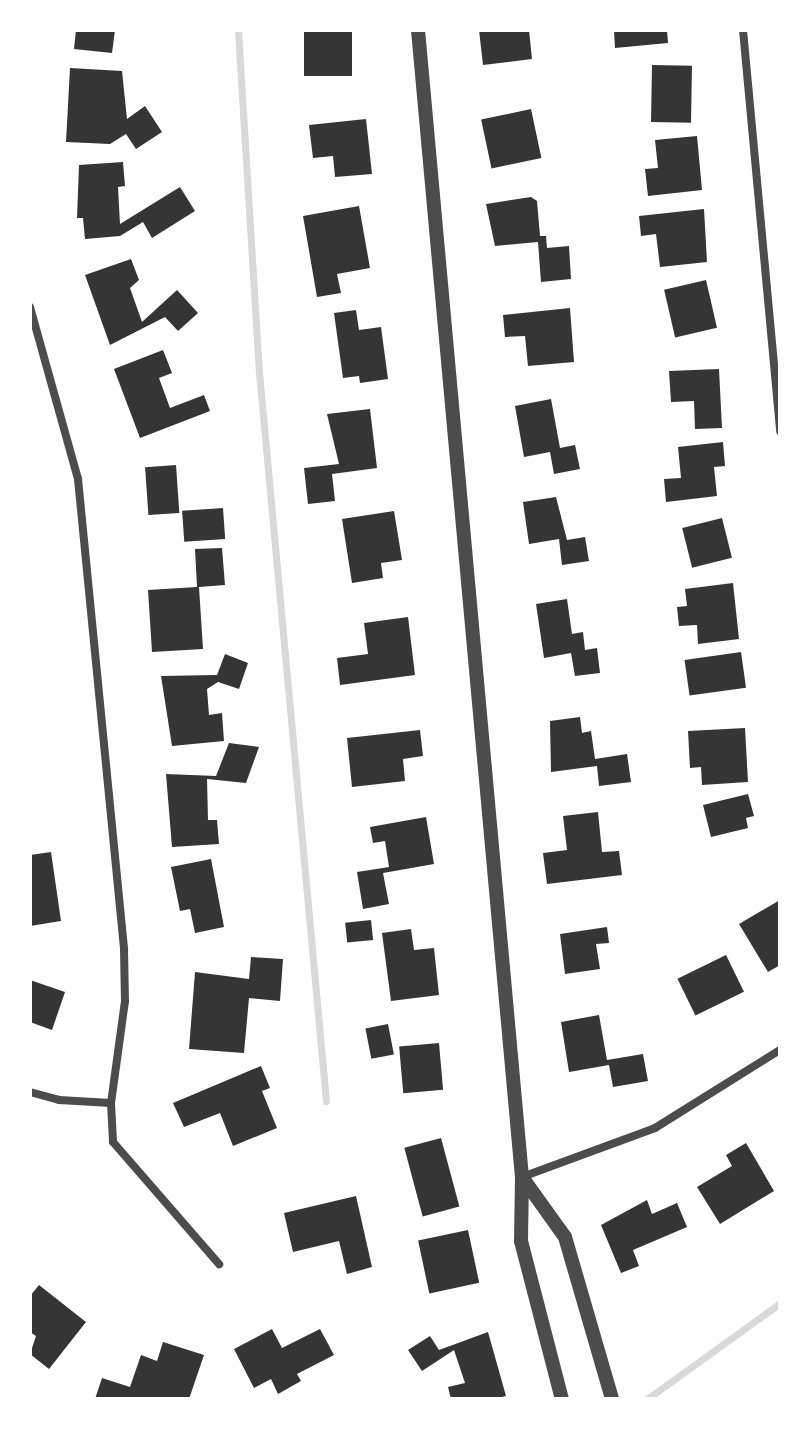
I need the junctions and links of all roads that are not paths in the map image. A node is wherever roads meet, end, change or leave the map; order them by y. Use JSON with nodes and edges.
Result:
{"nodes":[{"id":1,"x":418,"y":30,"type":"edge"},
{"id":2,"x":743,"y":30,"type":"edge"},
{"id":3,"x":30,"y":307,"type":"edge"},
{"id":4,"x":780,"y":431,"type":"edge"},
{"id":5,"x":780,"y":1050,"type":"edge"},
{"id":6,"x":30,"y":1092,"type":"edge"},
{"id":7,"x":111,"y":1103,"type":"junction"},
{"id":8,"x":522,"y":1177,"type":"junction"},
{"id":9,"x":219,"y":1264,"type":"dead end"},
{"id":10,"x":562,"y":1399,"type":"edge"},
{"id":11,"x":612,"y":1399,"type":"edge"}],
"edges":[{"from":1,"to":8,"type":"street"},
{"from":2,"to":4,"type":"street"},
{"from":3,"to":7,"type":"street"},
{"from":5,"to":8,"type":"street"},
{"from":6,"to":7,"type":"street"},
{"from":7,"to":9,"type":"street"},
{"from":8,"to":10,"type":"street"},
{"from":8,"to":11,"type":"street"}]}
